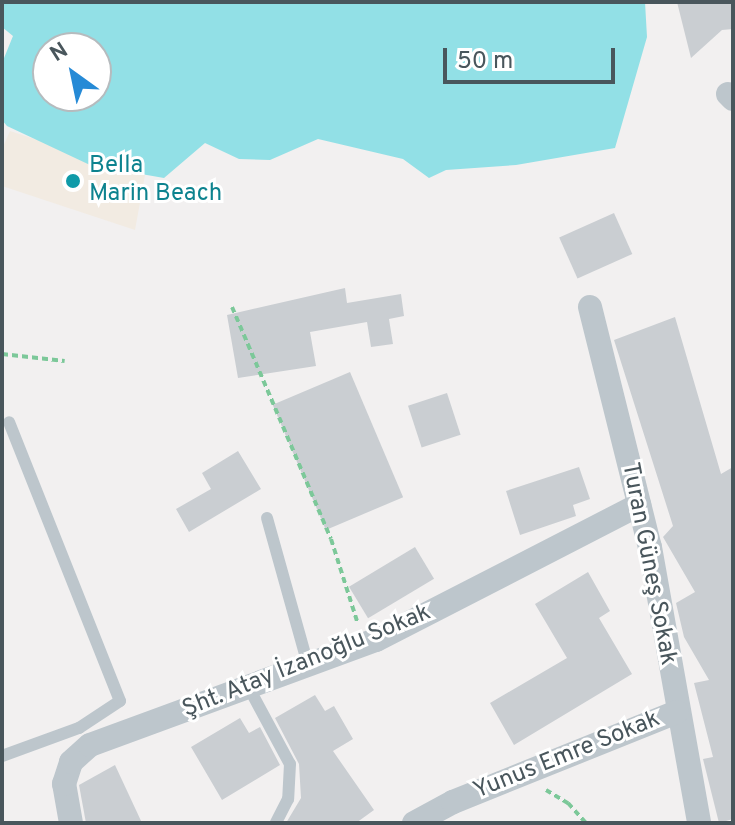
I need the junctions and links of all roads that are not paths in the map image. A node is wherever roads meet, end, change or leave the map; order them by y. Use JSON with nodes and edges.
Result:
{"nodes":[{"id":1,"x":590,"y":307,"type":"dead end"},
{"id":2,"x":9,"y":422,"type":"dead end"},
{"id":3,"x":639,"y":505,"type":"junction"},
{"id":4,"x":267,"y":518,"type":"dead end"},
{"id":5,"x":308,"y":665,"type":"junction"},
{"id":6,"x":249,"y":688,"type":"junction"},
{"id":7,"x":677,"y":712,"type":"junction"},
{"id":8,"x":2,"y":756,"type":"edge"},
{"id":9,"x":71,"y":823,"type":"edge"},
{"id":10,"x":276,"y":823,"type":"edge"},
{"id":11,"x":414,"y":823,"type":"edge"},
{"id":12,"x":699,"y":823,"type":"edge"}],
"edges":[{"from":1,"to":3,"type":"street","name":"Turan Güneş Sokak"},
{"from":2,"to":8,"type":"lane"},
{"from":3,"to":5,"type":"street","name":"Şht. Atay İzanoğlu Sokak"},
{"from":3,"to":7,"type":"street","name":"Turan Güneş Sokak"},
{"from":4,"to":5,"type":"lane"},
{"from":5,"to":6,"type":"street","name":"Şht. Atay İzanoğlu Sokak"},
{"from":6,"to":9,"type":"street","name":"Şht. Atay İzanoğlu Sokak"},
{"from":6,"to":10,"type":"lane"},
{"from":7,"to":11,"type":"street","name":"Yunus Emre Sokak"},
{"from":7,"to":12,"type":"street","name":"Turan Güneş Sokak"}]}
